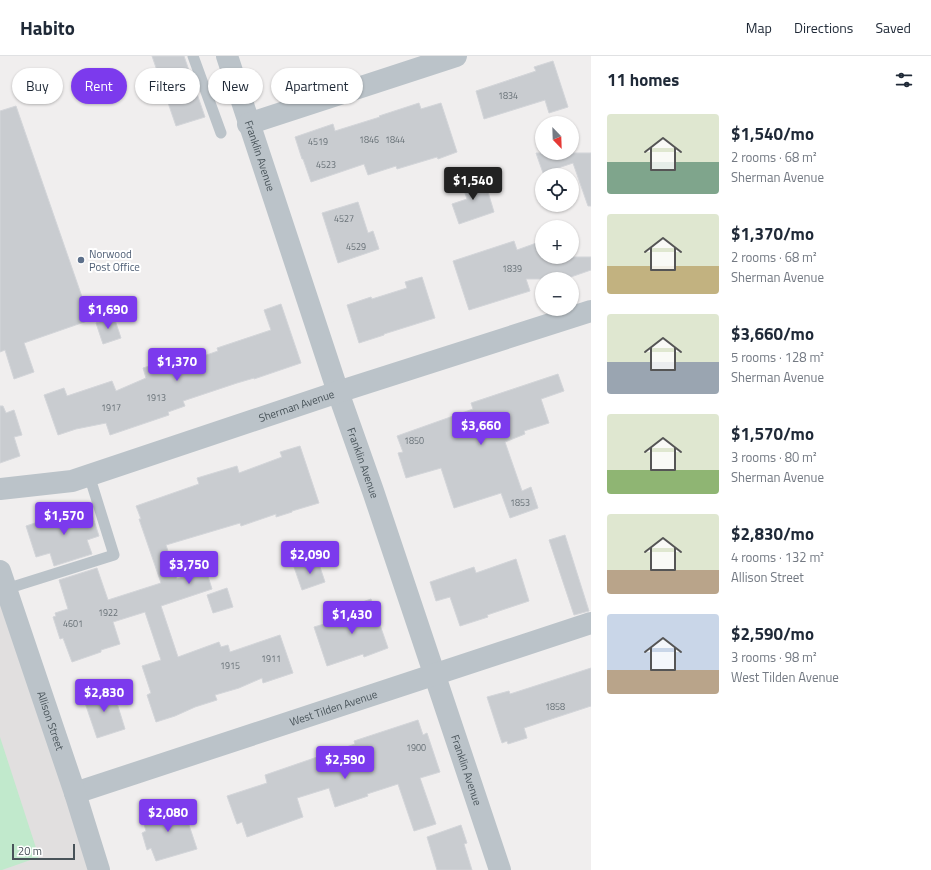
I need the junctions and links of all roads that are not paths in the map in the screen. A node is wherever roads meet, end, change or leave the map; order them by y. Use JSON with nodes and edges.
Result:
{"nodes":[{"id":1,"x":193,"y":56,"type":"edge"},
{"id":2,"x":227,"y":56,"type":"edge"},
{"id":3,"x":456,"y":56,"type":"edge"},
{"id":4,"x":248,"y":124,"type":"junction"},
{"id":5,"x":221,"y":134,"type":"dead end"},
{"id":6,"x":591,"y":311,"type":"edge"},
{"id":7,"x":338,"y":392,"type":"junction"},
{"id":8,"x":89,"y":475,"type":"junction"},
{"id":9,"x":0,"y":489,"type":"edge"},
{"id":10,"x":3,"y":580,"type":"edge"},
{"id":11,"x":591,"y":623,"type":"edge"},
{"id":12,"x":434,"y":675,"type":"junction"},
{"id":13,"x":75,"y":793,"type":"junction"},
{"id":14,"x":99,"y":870,"type":"edge"},
{"id":15,"x":500,"y":870,"type":"edge"}],
"edges":[{"from":1,"to":5,"type":"lane"},
{"from":2,"to":4,"type":"street","name":"Franklin Avenue"},
{"from":3,"to":4,"type":"street"},
{"from":4,"to":7,"type":"street","name":"Franklin Avenue"},
{"from":6,"to":7,"type":"street","name":"Sherman Avenue"},
{"from":7,"to":8,"type":"street","name":"Sherman Avenue"},
{"from":7,"to":12,"type":"street","name":"Franklin Avenue"},
{"from":8,"to":9,"type":"street","name":"Sherman Avenue"},
{"from":8,"to":10,"type":"lane"},
{"from":10,"to":13,"type":"street","name":"Allison Street"},
{"from":11,"to":12,"type":"street","name":"West Tilden Avenue"},
{"from":12,"to":13,"type":"street","name":"West Tilden Avenue"},
{"from":12,"to":15,"type":"street","name":"Franklin Avenue"},
{"from":13,"to":14,"type":"street","name":"Allison Street"}]}
